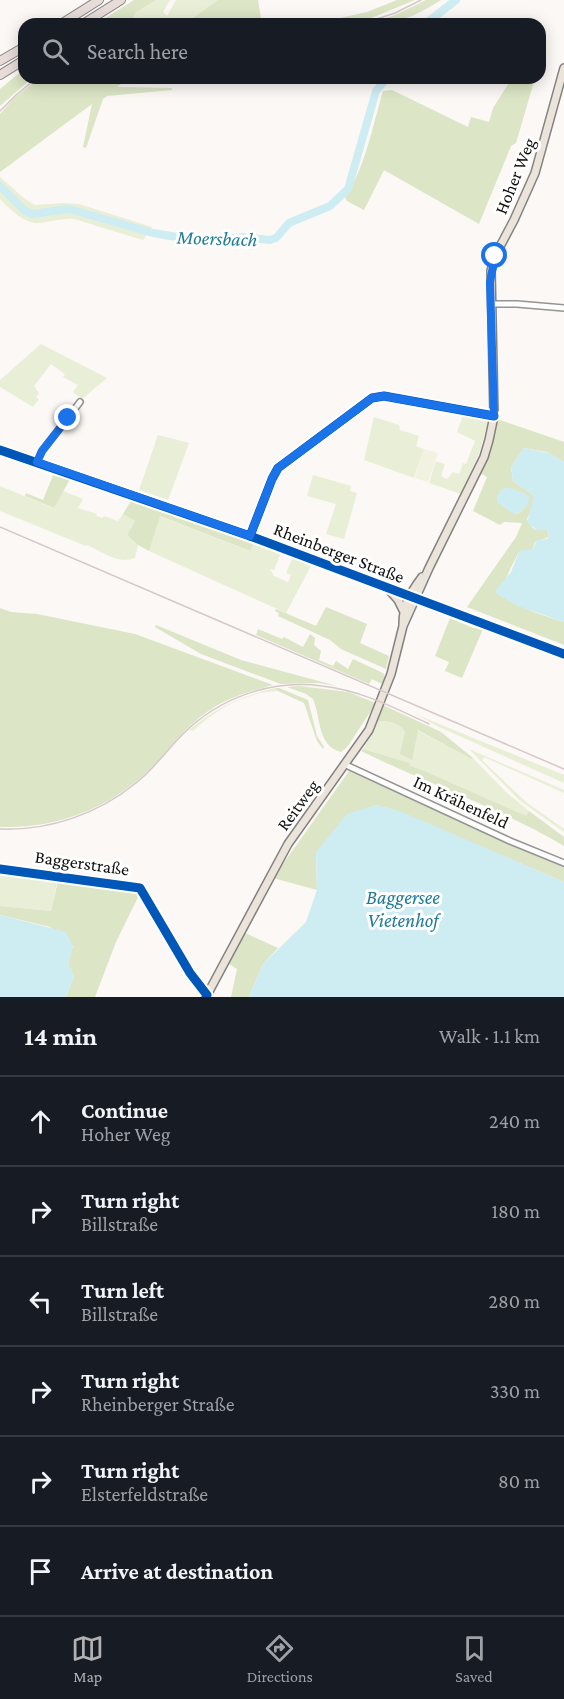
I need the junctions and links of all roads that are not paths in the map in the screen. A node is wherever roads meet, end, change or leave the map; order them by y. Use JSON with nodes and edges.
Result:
{"nodes":[{"id":1,"x":99,"y":0,"type":"edge"},
{"id":2,"x":121,"y":0,"type":"edge"},
{"id":3,"x":70,"y":18,"type":"edge"},
{"id":4,"x":92,"y":18,"type":"edge"},
{"id":5,"x":18,"y":50,"type":"edge"},
{"id":6,"x":0,"y":61,"type":"edge"},
{"id":7,"x":18,"y":64,"type":"edge"},
{"id":8,"x":564,"y":68,"type":"edge"},
{"id":9,"x":0,"y":75,"type":"edge"},
{"id":10,"x":491,"y":304,"type":"junction"},
{"id":11,"x":564,"y":308,"type":"edge"},
{"id":12,"x":80,"y":402,"type":"dead end"},
{"id":13,"x":494,"y":416,"type":"junction"},
{"id":14,"x":0,"y":450,"type":"edge"},
{"id":15,"x":37,"y":462,"type":"junction"},
{"id":16,"x":250,"y":536,"type":"junction"},
{"id":17,"x":388,"y":590,"type":"junction"},
{"id":18,"x":412,"y":598,"type":"junction"},
{"id":19,"x":403,"y":610,"type":"junction"},
{"id":20,"x":403,"y":626,"type":"junction"},
{"id":21,"x":564,"y":654,"type":"edge"},
{"id":22,"x":346,"y":765,"type":"junction"},
{"id":23,"x":564,"y":863,"type":"edge"},
{"id":24,"x":0,"y":868,"type":"edge"},
{"id":25,"x":206,"y":996,"type":"edge"}],
"edges":[{"from":1,"to":3,"type":"highway"},
{"from":2,"to":4,"type":"highway"},
{"from":5,"to":6,"type":"highway"},
{"from":7,"to":9,"type":"highway"},
{"from":8,"to":10,"type":"main road","name":"Hoher Weg"},
{"from":10,"to":11,"type":"street"},
{"from":10,"to":13,"type":"main road","name":"Hoher Weg"},
{"from":12,"to":15,"type":"street"},
{"from":13,"to":16,"type":"street"},
{"from":13,"to":18,"type":"main road","name":"Hoher Weg"},
{"from":14,"to":15,"type":"main road","name":"Rheinberger Straße"},
{"from":15,"to":16,"type":"main road","name":"Rheinberger Straße"},
{"from":16,"to":17,"type":"main road","name":"Rheinberger Straße"},
{"from":17,"to":18,"type":"main road","name":"Rheinberger Straße"},
{"from":17,"to":19,"type":"main road"},
{"from":18,"to":19,"type":"main road","name":"Reitweg"},
{"from":18,"to":20,"type":"main road","name":"Reitweg"},
{"from":18,"to":21,"type":"main road","name":"Rheinberger Straße"},
{"from":19,"to":20,"type":"main road","name":"Reitweg"},
{"from":20,"to":22,"type":"main road","name":"Reitweg"},
{"from":22,"to":23,"type":"street","name":"Im Krähenfeld"},
{"from":22,"to":25,"type":"main road","name":"Reitweg"},
{"from":24,"to":25,"type":"street","name":"Baggerstraße"}]}
